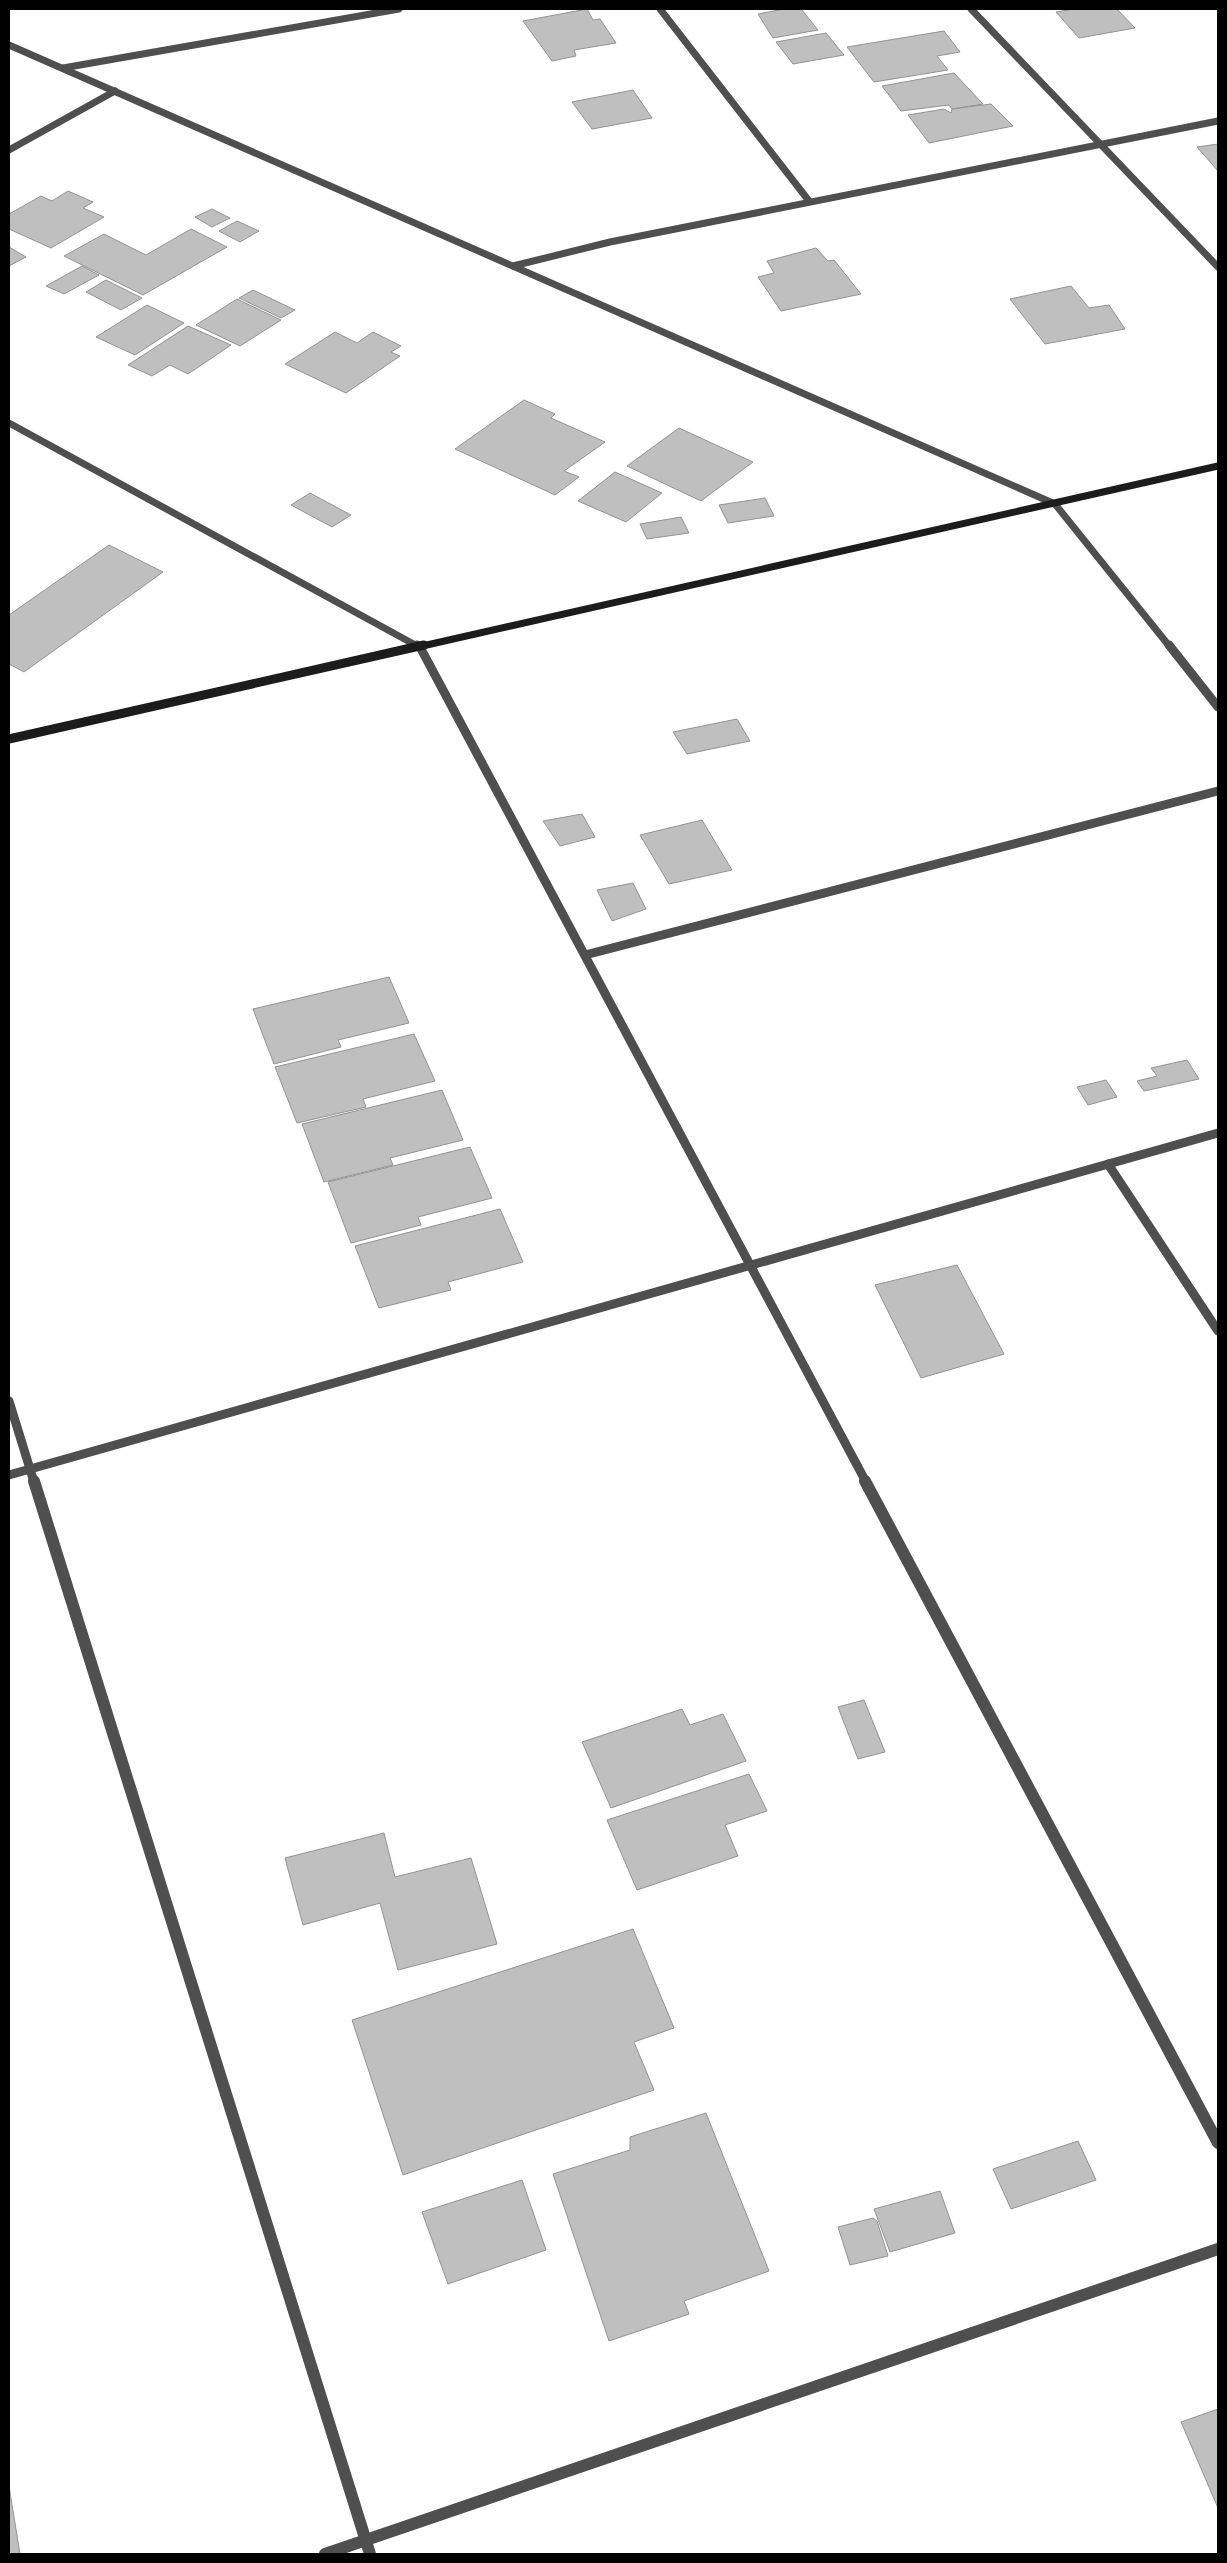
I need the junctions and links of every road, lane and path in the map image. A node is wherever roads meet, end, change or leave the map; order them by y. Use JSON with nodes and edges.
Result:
{"nodes":[{"id":1,"x":399,"y":9,"type":"edge"},
{"id":2,"x":660,"y":9,"type":"edge"},
{"id":3,"x":971,"y":9,"type":"edge"},
{"id":4,"x":9,"y":45,"type":"edge"},
{"id":5,"x":62,"y":68,"type":"junction"},
{"id":6,"x":115,"y":91,"type":"junction"},
{"id":7,"x":1218,"y":121,"type":"edge"},
{"id":8,"x":1099,"y":143,"type":"junction"},
{"id":9,"x":9,"y":150,"type":"edge"},
{"id":10,"x":809,"y":201,"type":"junction"},
{"id":11,"x":513,"y":266,"type":"junction"},
{"id":12,"x":1218,"y":267,"type":"edge"},
{"id":13,"x":9,"y":423,"type":"edge"},
{"id":14,"x":1218,"y":466,"type":"edge"},
{"id":15,"x":1055,"y":504,"type":"junction"},
{"id":16,"x":420,"y":647,"type":"junction"},
{"id":17,"x":1218,"y":707,"type":"edge"},
{"id":18,"x":9,"y":739,"type":"edge"},
{"id":19,"x":1218,"y":790,"type":"edge"},
{"id":20,"x":585,"y":955,"type":"junction"},
{"id":21,"x":1218,"y":1133,"type":"edge"},
{"id":22,"x":1108,"y":1164,"type":"junction"},
{"id":23,"x":749,"y":1264,"type":"junction"},
{"id":24,"x":1218,"y":1331,"type":"edge"},
{"id":25,"x":9,"y":1401,"type":"edge"},
{"id":26,"x":30,"y":1469,"type":"junction"},
{"id":27,"x":9,"y":1475,"type":"edge"},
{"id":28,"x":1218,"y":2142,"type":"edge"},
{"id":29,"x":1218,"y":2248,"type":"edge"},
{"id":30,"x":365,"y":2540,"type":"junction"},
{"id":31,"x":325,"y":2554,"type":"edge"},
{"id":32,"x":370,"y":2554,"type":"edge"}],
"edges":[{"from":1,"to":5,"type":"street"},
{"from":2,"to":10,"type":"street"},
{"from":3,"to":8,"type":"street"},
{"from":4,"to":5,"type":"street"},
{"from":5,"to":6,"type":"street"},
{"from":6,"to":9,"type":"street"},
{"from":6,"to":11,"type":"street"},
{"from":7,"to":8,"type":"street"},
{"from":8,"to":10,"type":"street"},
{"from":8,"to":12,"type":"street"},
{"from":10,"to":11,"type":"street"},
{"from":11,"to":15,"type":"street"},
{"from":13,"to":16,"type":"street"},
{"from":14,"to":15,"type":"street"},
{"from":15,"to":16,"type":"street"},
{"from":15,"to":17,"type":"street"},
{"from":16,"to":18,"type":"street"},
{"from":16,"to":20,"type":"street"},
{"from":19,"to":20,"type":"street"},
{"from":20,"to":23,"type":"street"},
{"from":21,"to":22,"type":"street"},
{"from":22,"to":23,"type":"street"},
{"from":22,"to":24,"type":"street"},
{"from":23,"to":26,"type":"street"},
{"from":23,"to":28,"type":"street"},
{"from":25,"to":26,"type":"street"},
{"from":26,"to":27,"type":"street"},
{"from":26,"to":30,"type":"street"},
{"from":29,"to":30,"type":"street"},
{"from":30,"to":31,"type":"street"},
{"from":30,"to":32,"type":"street"}]}
